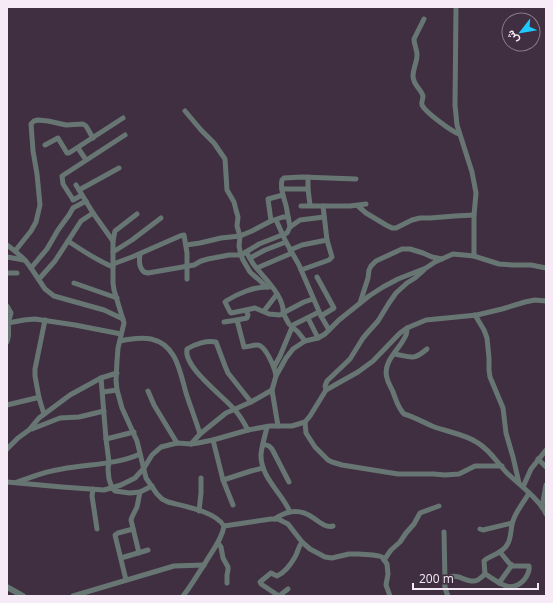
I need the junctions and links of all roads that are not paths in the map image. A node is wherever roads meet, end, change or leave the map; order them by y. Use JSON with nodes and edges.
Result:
{"nodes":[{"id":1,"x":456,"y":7,"type":"edge"},
{"id":2,"x":424,"y":19,"type":"dead end"},
{"id":3,"x":185,"y":111,"type":"dead end"},
{"id":4,"x":123,"y":118,"type":"dead end"},
{"id":5,"x":459,"y":134,"type":"junction"},
{"id":6,"x":125,"y":135,"type":"dead end"},
{"id":7,"x":93,"y":138,"type":"junction"},
{"id":8,"x":45,"y":145,"type":"dead end"},
{"id":9,"x":78,"y":148,"type":"junction"},
{"id":10,"x":86,"y":160,"type":"junction"},
{"id":11,"x":119,"y":168,"type":"dead end"},
{"id":12,"x":308,"y":177,"type":"junction"},
{"id":13,"x":356,"y":179,"type":"dead end"},
{"id":14,"x":282,"y":189,"type":"junction"},
{"id":15,"x":308,"y":189,"type":"junction"},
{"id":16,"x":79,"y":190,"type":"junction"},
{"id":17,"x":283,"y":196,"type":"junction"},
{"id":18,"x":86,"y":201,"type":"junction"},
{"id":19,"x":366,"y":204,"type":"dead end"},
{"id":20,"x":301,"y":206,"type":"dead end"},
{"id":21,"x":310,"y":206,"type":"junction"},
{"id":22,"x":323,"y":206,"type":"junction"},
{"id":23,"x":358,"y":206,"type":"junction"},
{"id":24,"x":93,"y":213,"type":"junction"},
{"id":25,"x":137,"y":214,"type":"dead end"},
{"id":26,"x":474,"y":215,"type":"junction"},
{"id":27,"x":288,"y":217,"type":"junction"},
{"id":28,"x":324,"y":217,"type":"junction"},
{"id":29,"x":161,"y":218,"type":"dead end"},
{"id":30,"x":273,"y":220,"type":"junction"},
{"id":31,"x":290,"y":227,"type":"junction"},
{"id":32,"x":282,"y":235,"type":"junction"},
{"id":33,"x":240,"y":236,"type":"junction"},
{"id":34,"x":327,"y":240,"type":"junction"},
{"id":35,"x":68,"y":241,"type":"junction"},
{"id":36,"x":113,"y":241,"type":"junction"},
{"id":37,"x":286,"y":242,"type":"junction"},
{"id":38,"x":7,"y":244,"type":"edge"},
{"id":39,"x":186,"y":245,"type":"junction"},
{"id":40,"x":15,"y":251,"type":"junction"},
{"id":41,"x":114,"y":252,"type":"junction"},
{"id":42,"x":291,"y":252,"type":"junction"},
{"id":43,"x":244,"y":253,"type":"junction"},
{"id":44,"x":140,"y":254,"type":"junction"},
{"id":45,"x":474,"y":256,"type":"junction"},
{"id":46,"x":7,"y":257,"type":"edge"},
{"id":47,"x":250,"y":258,"type":"junction"},
{"id":48,"x":442,"y":259,"type":"junction"},
{"id":49,"x":25,"y":260,"type":"junction"},
{"id":50,"x":113,"y":265,"type":"junction"},
{"id":51,"x":186,"y":266,"type":"junction"},
{"id":52,"x":31,"y":268,"type":"junction"},
{"id":53,"x":257,"y":268,"type":"junction"},
{"id":54,"x":426,"y":268,"type":"junction"},
{"id":55,"x":546,"y":268,"type":"edge"},
{"id":56,"x":301,"y":270,"type":"junction"},
{"id":57,"x":7,"y":273,"type":"edge"},
{"id":58,"x":17,"y":273,"type":"dead end"},
{"id":59,"x":317,"y":277,"type":"dead end"},
{"id":60,"x":187,"y":279,"type":"dead end"},
{"id":61,"x":39,"y":280,"type":"junction"},
{"id":62,"x":74,"y":283,"type":"dead end"},
{"id":63,"x":270,"y":287,"type":"junction"},
{"id":64,"x":277,"y":294,"type":"junction"},
{"id":65,"x":116,"y":298,"type":"junction"},
{"id":66,"x":313,"y":299,"type":"junction"},
{"id":67,"x":546,"y":301,"type":"edge"},
{"id":68,"x":360,"y":303,"type":"junction"},
{"id":69,"x":7,"y":306,"type":"edge"},
{"id":70,"x":246,"y":310,"type":"junction"},
{"id":71,"x":264,"y":311,"type":"junction"},
{"id":72,"x":283,"y":313,"type":"junction"},
{"id":73,"x":320,"y":314,"type":"junction"},
{"id":74,"x":475,"y":316,"type":"junction"},
{"id":75,"x":308,"y":318,"type":"junction"},
{"id":76,"x":123,"y":319,"type":"junction"},
{"id":77,"x":45,"y":320,"type":"junction"},
{"id":78,"x":238,"y":320,"type":"junction"},
{"id":79,"x":224,"y":322,"type":"dead end"},
{"id":80,"x":8,"y":323,"type":"edge"},
{"id":81,"x":292,"y":326,"type":"junction"},
{"id":82,"x":407,"y":328,"type":"junction"},
{"id":83,"x":329,"y":330,"type":"junction"},
{"id":84,"x":121,"y":334,"type":"junction"},
{"id":85,"x":318,"y":338,"type":"junction"},
{"id":86,"x":120,"y":341,"type":"junction"},
{"id":87,"x":305,"y":341,"type":"junction"},
{"id":88,"x":7,"y":342,"type":"edge"},
{"id":89,"x":426,"y":349,"type":"dead end"},
{"id":90,"x":395,"y":354,"type":"junction"},
{"id":91,"x":274,"y":368,"type":"junction"},
{"id":92,"x":117,"y":373,"type":"junction"},
{"id":93,"x":276,"y":376,"type":"junction"},
{"id":94,"x":101,"y":378,"type":"junction"},
{"id":95,"x":117,"y":390,"type":"junction"},
{"id":96,"x":272,"y":390,"type":"junction"},
{"id":97,"x":326,"y":390,"type":"junction"},
{"id":98,"x":148,"y":391,"type":"dead end"},
{"id":99,"x":103,"y":392,"type":"junction"},
{"id":100,"x":40,"y":398,"type":"junction"},
{"id":101,"x":251,"y":402,"type":"junction"},
{"id":102,"x":7,"y":404,"type":"edge"},
{"id":103,"x":235,"y":409,"type":"junction"},
{"id":104,"x":50,"y":410,"type":"junction"},
{"id":105,"x":104,"y":411,"type":"junction"},
{"id":106,"x":44,"y":414,"type":"junction"},
{"id":107,"x":54,"y":419,"type":"junction"},
{"id":108,"x":305,"y":422,"type":"junction"},
{"id":109,"x":278,"y":426,"type":"junction"},
{"id":110,"x":267,"y":427,"type":"junction"},
{"id":111,"x":29,"y":430,"type":"junction"},
{"id":112,"x":248,"y":430,"type":"junction"},
{"id":113,"x":134,"y":432,"type":"junction"},
{"id":114,"x":200,"y":434,"type":"junction"},
{"id":115,"x":106,"y":439,"type":"junction"},
{"id":116,"x":212,"y":440,"type":"junction"},
{"id":117,"x":177,"y":443,"type":"junction"},
{"id":118,"x":191,"y":444,"type":"junction"},
{"id":119,"x":263,"y":444,"type":"junction"},
{"id":120,"x":7,"y":449,"type":"edge"},
{"id":121,"x":546,"y":450,"type":"edge"},
{"id":122,"x":140,"y":454,"type":"junction"},
{"id":123,"x":538,"y":459,"type":"junction"},
{"id":124,"x":109,"y":462,"type":"junction"},
{"id":125,"x":502,"y":466,"type":"junction"},
{"id":126,"x":546,"y":467,"type":"edge"},
{"id":127,"x":144,"y":468,"type":"junction"},
{"id":128,"x":263,"y":468,"type":"junction"},
{"id":129,"x":7,"y":476,"type":"edge"},
{"id":130,"x":201,"y":478,"type":"dead end"},
{"id":131,"x":223,"y":480,"type":"junction"},
{"id":132,"x":8,"y":482,"type":"edge"},
{"id":133,"x":289,"y":482,"type":"dead end"},
{"id":134,"x":15,"y":483,"type":"junction"},
{"id":135,"x":521,"y":485,"type":"junction"},
{"id":136,"x":546,"y":485,"type":"edge"},
{"id":137,"x":152,"y":486,"type":"junction"},
{"id":138,"x":112,"y":488,"type":"junction"},
{"id":139,"x":93,"y":489,"type":"junction"},
{"id":140,"x":140,"y":492,"type":"junction"},
{"id":141,"x":529,"y":493,"type":"junction"},
{"id":142,"x":233,"y":505,"type":"dead end"},
{"id":143,"x":439,"y":506,"type":"dead end"},
{"id":144,"x":542,"y":507,"type":"junction"},
{"id":145,"x":199,"y":511,"type":"junction"},
{"id":146,"x":290,"y":512,"type":"junction"},
{"id":147,"x":546,"y":514,"type":"edge"},
{"id":148,"x":275,"y":519,"type":"junction"},
{"id":149,"x":512,"y":523,"type":"junction"},
{"id":150,"x":224,"y":526,"type":"junction"},
{"id":151,"x":333,"y":526,"type":"dead end"},
{"id":152,"x":97,"y":529,"type":"dead end"},
{"id":153,"x":133,"y":529,"type":"junction"},
{"id":154,"x":480,"y":529,"type":"dead end"},
{"id":155,"x":444,"y":532,"type":"dead end"},
{"id":156,"x":302,"y":542,"type":"junction"},
{"id":157,"x":218,"y":543,"type":"junction"},
{"id":158,"x":148,"y":550,"type":"dead end"},
{"id":159,"x":500,"y":552,"type":"junction"},
{"id":160,"x":139,"y":553,"type":"junction"},
{"id":161,"x":121,"y":558,"type":"junction"},
{"id":162,"x":384,"y":560,"type":"junction"},
{"id":163,"x":204,"y":564,"type":"junction"},
{"id":164,"x":512,"y":565,"type":"junction"},
{"id":165,"x":485,"y":574,"type":"junction"},
{"id":166,"x":126,"y":580,"type":"junction"},
{"id":167,"x":446,"y":582,"type":"junction"},
{"id":168,"x":499,"y":583,"type":"junction"},
{"id":169,"x":227,"y":584,"type":"dead end"},
{"id":170,"x":7,"y":587,"type":"edge"},
{"id":171,"x":288,"y":589,"type":"dead end"},
{"id":172,"x":23,"y":596,"type":"edge"},
{"id":173,"x":73,"y":596,"type":"edge"},
{"id":174,"x":183,"y":596,"type":"edge"},
{"id":175,"x":390,"y":596,"type":"edge"},
{"id":176,"x":448,"y":596,"type":"edge"}],
"edges":[{"from":1,"to":5,"type":"street"},
{"from":2,"to":5,"type":"street"},
{"from":3,"to":33,"type":"street"},
{"from":4,"to":7,"type":"street"},
{"from":5,"to":26,"type":"street"},
{"from":6,"to":10,"type":"street"},
{"from":7,"to":9,"type":"street"},
{"from":7,"to":40,"type":"street"},
{"from":8,"to":9,"type":"street"},
{"from":9,"to":10,"type":"street"},
{"from":10,"to":16,"type":"street"},
{"from":11,"to":16,"type":"street"},
{"from":12,"to":13,"type":"street"},
{"from":12,"to":14,"type":"street"},
{"from":12,"to":15,"type":"street"},
{"from":14,"to":15,"type":"street"},
{"from":14,"to":17,"type":"street"},
{"from":15,"to":21,"type":"street"},
{"from":16,"to":18,"type":"street"},
{"from":17,"to":27,"type":"street"},
{"from":17,"to":30,"type":"street"},
{"from":18,"to":24,"type":"street"},
{"from":18,"to":52,"type":"street"},
{"from":19,"to":23,"type":"street"},
{"from":20,"to":21,"type":"street"},
{"from":21,"to":22,"type":"street"},
{"from":22,"to":23,"type":"street"},
{"from":22,"to":28,"type":"street"},
{"from":23,"to":26,"type":"street"},
{"from":24,"to":35,"type":"street"},
{"from":24,"to":36,"type":"street"},
{"from":25,"to":36,"type":"street"},
{"from":26,"to":45,"type":"street"},
{"from":27,"to":30,"type":"street"},
{"from":27,"to":31,"type":"street"},
{"from":28,"to":31,"type":"street"},
{"from":28,"to":34,"type":"street"},
{"from":29,"to":41,"type":"street"},
{"from":30,"to":32,"type":"street"},
{"from":30,"to":33,"type":"street"},
{"from":31,"to":32,"type":"street"},
{"from":32,"to":37,"type":"street"},
{"from":32,"to":43,"type":"street"},
{"from":33,"to":39,"type":"street"},
{"from":33,"to":43,"type":"street"},
{"from":34,"to":42,"type":"street"},
{"from":34,"to":56,"type":"street"},
{"from":35,"to":50,"type":"street"},
{"from":35,"to":61,"type":"street"},
{"from":36,"to":41,"type":"street"},
{"from":37,"to":42,"type":"street"},
{"from":37,"to":47,"type":"street"},
{"from":38,"to":40,"type":"street"},
{"from":39,"to":44,"type":"street"},
{"from":39,"to":51,"type":"street"},
{"from":40,"to":49,"type":"street"},
{"from":41,"to":50,"type":"street"},
{"from":42,"to":53,"type":"street"},
{"from":42,"to":56,"type":"street"},
{"from":43,"to":47,"type":"street"},
{"from":43,"to":51,"type":"street"},
{"from":43,"to":63,"type":"street"},
{"from":44,"to":50,"type":"street"},
{"from":44,"to":51,"type":"street"},
{"from":45,"to":48,"type":"street"},
{"from":45,"to":55,"type":"street"},
{"from":46,"to":49,"type":"street"},
{"from":47,"to":53,"type":"street"},
{"from":48,"to":54,"type":"street"},
{"from":48,"to":68,"type":"street"},
{"from":49,"to":52,"type":"street"},
{"from":50,"to":65,"type":"street"},
{"from":51,"to":60,"type":"street"},
{"from":52,"to":61,"type":"street"},
{"from":53,"to":63,"type":"street"},
{"from":54,"to":68,"type":"street"},
{"from":54,"to":97,"type":"street"},
{"from":56,"to":66,"type":"street"},
{"from":57,"to":58,"type":"street"},
{"from":59,"to":73,"type":"street"},
{"from":61,"to":76,"type":"street"},
{"from":62,"to":65,"type":"street"},
{"from":63,"to":64,"type":"street"},
{"from":63,"to":70,"type":"street"},
{"from":64,"to":71,"type":"street"},
{"from":64,"to":72,"type":"street"},
{"from":65,"to":76,"type":"street"},
{"from":66,"to":72,"type":"street"},
{"from":66,"to":73,"type":"street"},
{"from":67,"to":74,"type":"street"},
{"from":68,"to":83,"type":"street"},
{"from":69,"to":80,"type":"street"},
{"from":70,"to":71,"type":"street"},
{"from":70,"to":78,"type":"street"},
{"from":71,"to":72,"type":"street"},
{"from":72,"to":81,"type":"street"},
{"from":73,"to":75,"type":"street"},
{"from":73,"to":83,"type":"street"},
{"from":74,"to":82,"type":"street"},
{"from":74,"to":135,"type":"street"},
{"from":75,"to":81,"type":"street"},
{"from":75,"to":85,"type":"street"},
{"from":76,"to":84,"type":"street"},
{"from":77,"to":80,"type":"street"},
{"from":77,"to":84,"type":"street"},
{"from":77,"to":100,"type":"street"},
{"from":78,"to":79,"type":"street"},
{"from":78,"to":91,"type":"street"},
{"from":80,"to":88,"type":"street"},
{"from":81,"to":87,"type":"street"},
{"from":81,"to":91,"type":"street"},
{"from":82,"to":90,"type":"street"},
{"from":82,"to":97,"type":"street"},
{"from":83,"to":85,"type":"street"},
{"from":84,"to":86,"type":"street"},
{"from":85,"to":87,"type":"street"},
{"from":86,"to":92,"type":"street"},
{"from":86,"to":114,"type":"street"},
{"from":87,"to":93,"type":"street"},
{"from":89,"to":90,"type":"street"},
{"from":90,"to":125,"type":"street"},
{"from":91,"to":93,"type":"street"},
{"from":92,"to":94,"type":"street"},
{"from":92,"to":95,"type":"street"},
{"from":93,"to":96,"type":"street"},
{"from":94,"to":99,"type":"street"},
{"from":94,"to":104,"type":"street"},
{"from":95,"to":99,"type":"street"},
{"from":95,"to":113,"type":"street"},
{"from":96,"to":101,"type":"street"},
{"from":96,"to":109,"type":"street"},
{"from":97,"to":108,"type":"street"},
{"from":98,"to":117,"type":"street"},
{"from":99,"to":105,"type":"street"},
{"from":100,"to":102,"type":"street"},
{"from":100,"to":106,"type":"street"},
{"from":101,"to":103,"type":"street"},
{"from":101,"to":103,"type":"street"},
{"from":103,"to":112,"type":"street"},
{"from":103,"to":114,"type":"street"},
{"from":104,"to":106,"type":"street"},
{"from":104,"to":107,"type":"street"},
{"from":105,"to":107,"type":"street"},
{"from":105,"to":115,"type":"street"},
{"from":106,"to":111,"type":"street"},
{"from":107,"to":111,"type":"street"},
{"from":108,"to":109,"type":"street"},
{"from":108,"to":125,"type":"street"},
{"from":109,"to":110,"type":"street"},
{"from":110,"to":112,"type":"street"},
{"from":110,"to":119,"type":"street"},
{"from":111,"to":120,"type":"street"},
{"from":112,"to":116,"type":"street"},
{"from":113,"to":115,"type":"street"},
{"from":113,"to":122,"type":"street"},
{"from":114,"to":118,"type":"street"},
{"from":115,"to":124,"type":"street"},
{"from":116,"to":118,"type":"street"},
{"from":116,"to":131,"type":"street"},
{"from":117,"to":118,"type":"street"},
{"from":117,"to":127,"type":"street"},
{"from":119,"to":128,"type":"street"},
{"from":119,"to":133,"type":"street"},
{"from":121,"to":123,"type":"street"},
{"from":122,"to":124,"type":"street"},
{"from":122,"to":127,"type":"street"},
{"from":123,"to":126,"type":"street"},
{"from":123,"to":135,"type":"street"},
{"from":124,"to":134,"type":"street"},
{"from":124,"to":138,"type":"street"},
{"from":125,"to":135,"type":"street"},
{"from":127,"to":137,"type":"street"},
{"from":127,"to":138,"type":"street"},
{"from":128,"to":131,"type":"street"},
{"from":128,"to":146,"type":"street"},
{"from":129,"to":132,"type":"street"},
{"from":130,"to":145,"type":"street"},
{"from":131,"to":142,"type":"street"},
{"from":132,"to":134,"type":"street"},
{"from":134,"to":139,"type":"street"},
{"from":135,"to":141,"type":"street"},
{"from":136,"to":144,"type":"street"},
{"from":137,"to":140,"type":"street"},
{"from":137,"to":145,"type":"street"},
{"from":138,"to":139,"type":"street"},
{"from":138,"to":140,"type":"street"},
{"from":139,"to":152,"type":"street"},
{"from":140,"to":153,"type":"street"},
{"from":141,"to":144,"type":"street"},
{"from":141,"to":149,"type":"street"},
{"from":143,"to":162,"type":"street"},
{"from":144,"to":147,"type":"street"},
{"from":145,"to":150,"type":"street"},
{"from":146,"to":148,"type":"street"},
{"from":146,"to":151,"type":"street"},
{"from":148,"to":150,"type":"street"},
{"from":148,"to":156,"type":"street"},
{"from":149,"to":154,"type":"street"},
{"from":149,"to":159,"type":"street"},
{"from":150,"to":157,"type":"street"},
{"from":153,"to":160,"type":"street"},
{"from":153,"to":161,"type":"street"},
{"from":155,"to":167,"type":"street"},
{"from":156,"to":162,"type":"street"},
{"from":156,"to":171,"type":"street"},
{"from":157,"to":163,"type":"street"},
{"from":157,"to":169,"type":"street"},
{"from":158,"to":160,"type":"street"},
{"from":159,"to":164,"type":"street"},
{"from":159,"to":165,"type":"street"},
{"from":160,"to":161,"type":"street"},
{"from":161,"to":166,"type":"street"},
{"from":162,"to":175,"type":"street"},
{"from":163,"to":166,"type":"street"},
{"from":163,"to":174,"type":"street"},
{"from":164,"to":168,"type":"street"},
{"from":164,"to":168,"type":"street"},
{"from":165,"to":167,"type":"street"},
{"from":165,"to":168,"type":"street"},
{"from":166,"to":173,"type":"street"},
{"from":167,"to":176,"type":"street"},
{"from":170,"to":172,"type":"street"}]}
